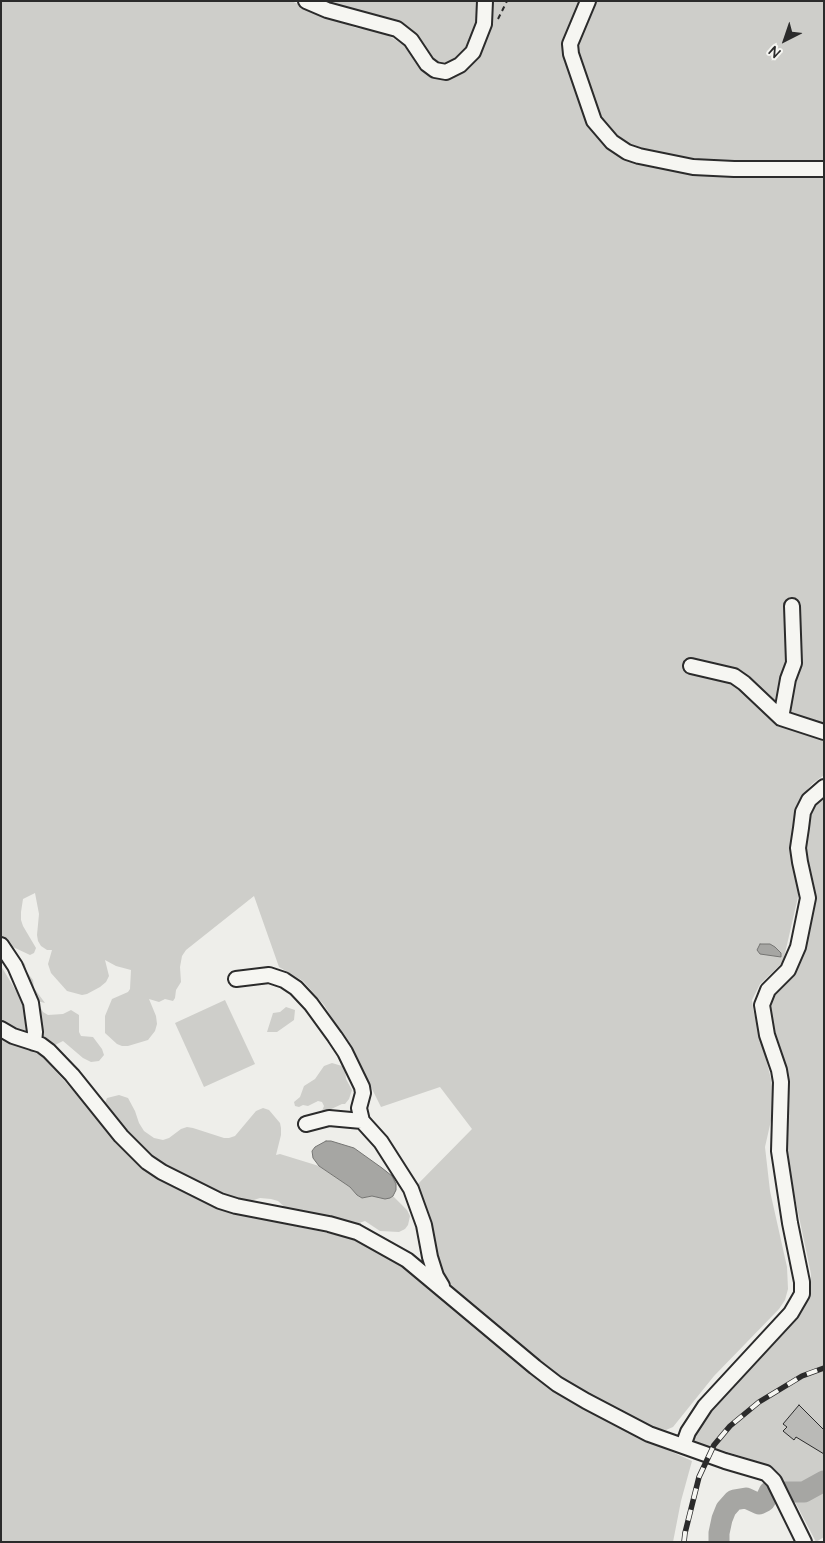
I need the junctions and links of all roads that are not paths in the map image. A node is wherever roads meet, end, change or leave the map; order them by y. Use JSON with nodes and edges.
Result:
{"nodes":[{"id":1,"x":306,"y":1,"type":"edge"},
{"id":2,"x":485,"y":1,"type":"edge"},
{"id":3,"x":588,"y":1,"type":"edge"},
{"id":4,"x":824,"y":168,"type":"edge"},
{"id":5,"x":792,"y":606,"type":"dead end"},
{"id":6,"x":691,"y":666,"type":"dead end"},
{"id":7,"x":781,"y":718,"type":"junction"},
{"id":8,"x":824,"y":732,"type":"edge"},
{"id":9,"x":824,"y":787,"type":"edge"},
{"id":10,"x":1,"y":945,"type":"edge"},
{"id":11,"x":236,"y":979,"type":"dead end"},
{"id":12,"x":1,"y":1029,"type":"edge"},
{"id":13,"x":34,"y":1043,"type":"junction"},
{"id":14,"x":362,"y":1121,"type":"junction"},
{"id":15,"x":306,"y":1124,"type":"dead end"},
{"id":16,"x":447,"y":1293,"type":"junction"},
{"id":17,"x":683,"y":1446,"type":"junction"},
{"id":18,"x":802,"y":1538,"type":"edge"}],
"edges":[{"from":1,"to":2,"type":"street"},
{"from":3,"to":4,"type":"street"},
{"from":5,"to":7,"type":"street"},
{"from":6,"to":7,"type":"street"},
{"from":7,"to":8,"type":"street"},
{"from":9,"to":17,"type":"street"},
{"from":10,"to":13,"type":"street"},
{"from":11,"to":14,"type":"street"},
{"from":12,"to":13,"type":"street"},
{"from":13,"to":16,"type":"street"},
{"from":14,"to":15,"type":"street"},
{"from":14,"to":16,"type":"street"},
{"from":16,"to":17,"type":"street"},
{"from":17,"to":18,"type":"street"}]}
